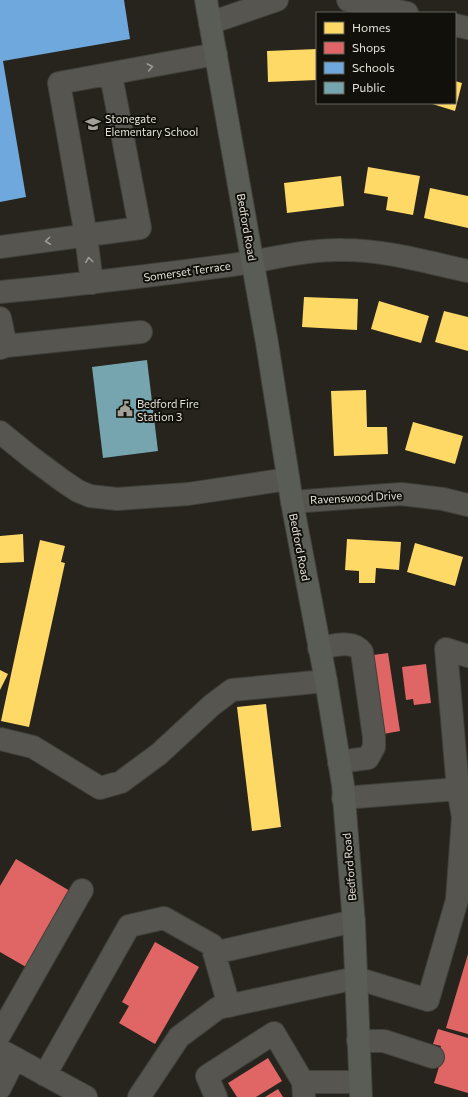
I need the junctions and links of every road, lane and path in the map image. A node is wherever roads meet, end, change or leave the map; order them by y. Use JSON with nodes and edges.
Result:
{"nodes":[{"id":1,"x":206,"y":0,"type":"edge"},
{"id":2,"x":277,"y":0,"type":"edge"},
{"id":3,"x":348,"y":0,"type":"edge"},
{"id":4,"x":402,"y":12,"type":"edge"},
{"id":5,"x":210,"y":23,"type":"junction"},
{"id":6,"x":456,"y":25,"type":"edge"},
{"id":7,"x":468,"y":28,"type":"edge"},
{"id":8,"x":216,"y":54,"type":"junction"},
{"id":9,"x":112,"y":75,"type":"junction"},
{"id":10,"x":86,"y":236,"type":"junction"},
{"id":11,"x":0,"y":247,"type":"edge"},
{"id":12,"x":253,"y":262,"type":"junction"},
{"id":13,"x":468,"y":271,"type":"edge"},
{"id":14,"x":92,"y":283,"type":"junction"},
{"id":15,"x":0,"y":292,"type":"edge"},
{"id":16,"x":0,"y":318,"type":"edge"},
{"id":17,"x":141,"y":332,"type":"dead end"},
{"id":18,"x":3,"y":346,"type":"edge"},
{"id":19,"x":0,"y":432,"type":"edge"},
{"id":20,"x":288,"y":479,"type":"junction"},
{"id":21,"x":292,"y":502,"type":"junction"},
{"id":22,"x":468,"y":505,"type":"edge"},
{"id":23,"x":320,"y":648,"type":"junction"},
{"id":24,"x":468,"y":656,"type":"edge"},
{"id":25,"x":326,"y":681,"type":"junction"},
{"id":26,"x":0,"y":739,"type":"edge"},
{"id":27,"x":339,"y":762,"type":"junction"},
{"id":28,"x":458,"y":789,"type":"junction"},
{"id":29,"x":343,"y":798,"type":"junction"},
{"id":30,"x":465,"y":818,"type":"edge"},
{"id":31,"x":82,"y":890,"type":"dead end"},
{"id":32,"x":354,"y":920,"type":"junction"},
{"id":33,"x":214,"y":953,"type":"junction"},
{"id":34,"x":356,"y":978,"type":"junction"},
{"id":35,"x":229,"y":1006,"type":"junction"},
{"id":36,"x":0,"y":1034,"type":"edge"},
{"id":37,"x":358,"y":1042,"type":"junction"},
{"id":38,"x":7,"y":1054,"type":"edge"},
{"id":39,"x":433,"y":1057,"type":"dead end"},
{"id":40,"x":45,"y":1075,"type":"junction"},
{"id":41,"x":0,"y":1088,"type":"edge"},
{"id":42,"x":304,"y":1089,"type":"edge"},
{"id":43,"x":362,"y":1093,"type":"edge"},
{"id":44,"x":86,"y":1097,"type":"edge"},
{"id":45,"x":139,"y":1097,"type":"edge"},
{"id":46,"x":216,"y":1097,"type":"edge"}],
"edges":[{"from":1,"to":5,"type":"main road","name":"Bedford Road"},
{"from":2,"to":5,"type":"street"},
{"from":3,"to":4,"type":"street"},
{"from":5,"to":8,"type":"main road","name":"Bedford Road"},
{"from":6,"to":7,"type":"street"},
{"from":9,"to":8,"type":"street","one_way":true},
{"from":8,"to":12,"type":"main road","name":"Bedford Road"},
{"from":9,"to":10,"type":"street"},
{"from":9,"to":10,"type":"street"},
{"from":10,"to":11,"type":"street","one_way":true},
{"from":14,"to":10,"type":"street","one_way":true},
{"from":12,"to":13,"type":"street","name":"Somerset Terrace"},
{"from":12,"to":14,"type":"street","name":"Somerset Terrace"},
{"from":12,"to":20,"type":"main road","name":"Bedford Road"},
{"from":14,"to":15,"type":"street","name":"Somerset Terrace"},
{"from":16,"to":18,"type":"street"},
{"from":17,"to":18,"type":"street"},
{"from":19,"to":20,"type":"street"},
{"from":20,"to":21,"type":"main road","name":"Bedford Road"},
{"from":21,"to":22,"type":"street","name":"Ravenswood Drive"},
{"from":21,"to":23,"type":"main road","name":"Bedford Road"},
{"from":23,"to":25,"type":"main road","name":"Bedford Road"},
{"from":23,"to":27,"type":"street"},
{"from":24,"to":28,"type":"street"},
{"from":25,"to":26,"type":"street"},
{"from":25,"to":27,"type":"main road","name":"Bedford Road"},
{"from":27,"to":29,"type":"main road","name":"Bedford Road"},
{"from":28,"to":29,"type":"street"},
{"from":28,"to":30,"type":"street"},
{"from":29,"to":32,"type":"main road","name":"Bedford Road"},
{"from":30,"to":34,"type":"street"},
{"from":31,"to":36,"type":"street"},
{"from":32,"to":33,"type":"street"},
{"from":32,"to":34,"type":"main road","name":"Bedford Road"},
{"from":33,"to":35,"type":"street"},
{"from":33,"to":40,"type":"street"},
{"from":34,"to":35,"type":"street"},
{"from":34,"to":37,"type":"main road","name":"Bedford Road"},
{"from":35,"to":45,"type":"street"},
{"from":37,"to":39,"type":"street"},
{"from":37,"to":43,"type":"main road","name":"Bedford Road"},
{"from":38,"to":40,"type":"street"},
{"from":38,"to":41,"type":"street"},
{"from":40,"to":44,"type":"street"},
{"from":42,"to":43,"type":"street"},
{"from":42,"to":46,"type":"street"}]}
